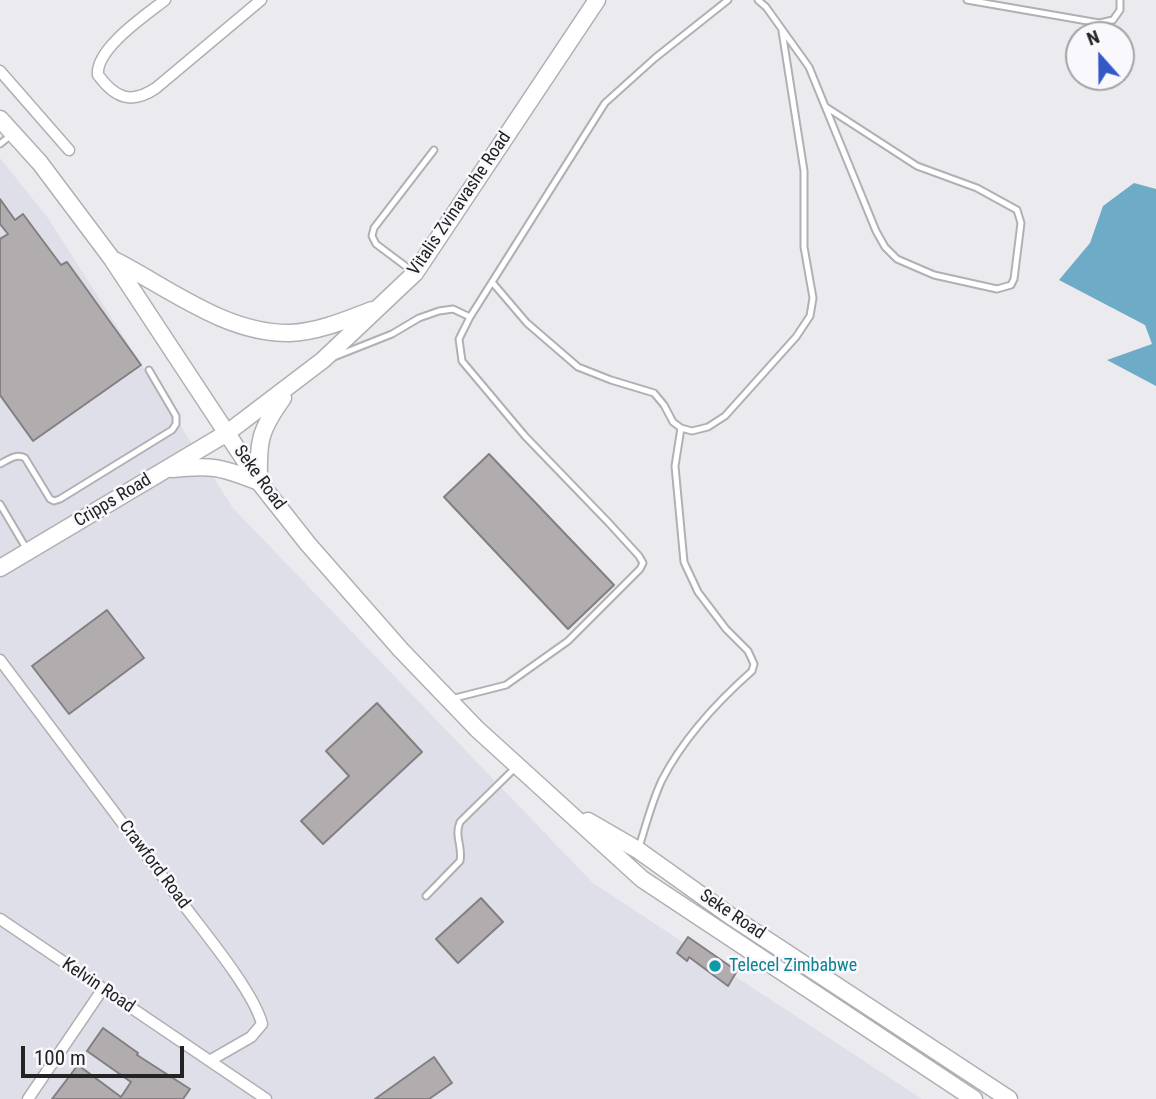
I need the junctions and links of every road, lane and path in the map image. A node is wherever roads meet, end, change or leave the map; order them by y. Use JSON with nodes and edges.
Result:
{"nodes":[{"id":1,"x":165,"y":0,"type":"edge"},
{"id":2,"x":261,"y":0,"type":"edge"},
{"id":3,"x":597,"y":0,"type":"edge"},
{"id":4,"x":728,"y":0,"type":"edge"},
{"id":5,"x":758,"y":0,"type":"edge"},
{"id":6,"x":967,"y":0,"type":"edge"},
{"id":7,"x":1120,"y":0,"type":"edge"},
{"id":8,"x":782,"y":31,"type":"junction"},
{"id":9,"x":0,"y":71,"type":"edge"},
{"id":10,"x":825,"y":107,"type":"junction"},
{"id":11,"x":0,"y":119,"type":"edge"},
{"id":12,"x":7,"y":139,"type":"edge"},
{"id":13,"x":69,"y":150,"type":"dead end"},
{"id":14,"x":434,"y":150,"type":"dead end"},
{"id":15,"x":112,"y":259,"type":"junction"},
{"id":16,"x":415,"y":273,"type":"junction"},
{"id":17,"x":492,"y":282,"type":"junction"},
{"id":18,"x":381,"y":306,"type":"junction"},
{"id":19,"x":470,"y":317,"type":"junction"},
{"id":20,"x":323,"y":360,"type":"junction"},
{"id":21,"x":149,"y":370,"type":"dead end"},
{"id":22,"x":290,"y":387,"type":"junction"},
{"id":23,"x":681,"y":428,"type":"junction"},
{"id":24,"x":227,"y":433,"type":"junction"},
{"id":25,"x":0,"y":464,"type":"edge"},
{"id":26,"x":166,"y":469,"type":"junction"},
{"id":27,"x":259,"y":482,"type":"junction"},
{"id":28,"x":0,"y":504,"type":"edge"},
{"id":29,"x":28,"y":551,"type":"junction"},
{"id":30,"x":0,"y":568,"type":"edge"},
{"id":31,"x":0,"y":660,"type":"edge"},
{"id":32,"x":448,"y":699,"type":"junction"},
{"id":33,"x":518,"y":766,"type":"junction"},
{"id":34,"x":559,"y":803,"type":"junction"},
{"id":35,"x":638,"y":850,"type":"junction"},
{"id":36,"x":426,"y":896,"type":"dead end"},
{"id":37,"x":0,"y":919,"type":"edge"},
{"id":38,"x":102,"y":990,"type":"junction"},
{"id":39,"x":211,"y":1060,"type":"junction"},
{"id":40,"x":28,"y":1099,"type":"edge"},
{"id":41,"x":266,"y":1099,"type":"edge"},
{"id":42,"x":974,"y":1099,"type":"edge"},
{"id":43,"x":1009,"y":1099,"type":"edge"}],
"edges":[{"from":1,"to":2,"type":"street"},
{"from":3,"to":16,"type":"main road","name":"Vitalis Zvinavashe Road"},
{"from":4,"to":17,"type":"lane"},
{"from":5,"to":8,"type":"lane"},
{"from":6,"to":7,"type":"lane"},
{"from":8,"to":10,"type":"lane"},
{"from":8,"to":23,"type":"lane"},
{"from":9,"to":13,"type":"street"},
{"from":10,"to":10,"type":"lane"},
{"from":11,"to":12,"type":"main road","name":"Seke Road"},
{"from":12,"to":15,"type":"main road","name":"Seke Road"},
{"from":14,"to":16,"type":"lane"},
{"from":15,"to":18,"type":"main road"},
{"from":15,"to":24,"type":"main road","name":"Seke Road"},
{"from":16,"to":18,"type":"main road","name":"Vitalis Zvinavashe Road"},
{"from":17,"to":19,"type":"lane"},
{"from":17,"to":23,"type":"lane"},
{"from":18,"to":20,"type":"main road","name":"Vitalis Zvinavashe Road"},
{"from":19,"to":20,"type":"lane"},
{"from":19,"to":32,"type":"lane"},
{"from":20,"to":22,"type":"main road","name":"Vitalis Zvinavashe Road"},
{"from":21,"to":25,"type":"lane"},
{"from":22,"to":24,"type":"main road","name":"Vitalis Zvinavashe Road"},
{"from":22,"to":27,"type":"main road"},
{"from":23,"to":35,"type":"lane"},
{"from":24,"to":26,"type":"main road","name":"Cripps Road"},
{"from":24,"to":27,"type":"main road","name":"Seke Road"},
{"from":26,"to":27,"type":"main road"},
{"from":26,"to":29,"type":"main road","name":"Cripps Road"},
{"from":27,"to":32,"type":"main road","name":"Seke Road"},
{"from":28,"to":29,"type":"lane"},
{"from":29,"to":30,"type":"main road","name":"Cripps Road"},
{"from":31,"to":39,"type":"street","name":"Crawford Road"},
{"from":32,"to":33,"type":"main road","name":"Seke Road"},
{"from":33,"to":34,"type":"main road","name":"Seke Road"},
{"from":33,"to":36,"type":"lane"},
{"from":34,"to":35,"type":"main road","name":"Seke Road"},
{"from":34,"to":42,"type":"main road","name":"Seke Road"},
{"from":35,"to":43,"type":"main road","name":"Seke Road"},
{"from":37,"to":38,"type":"street","name":"Kelvin Road"},
{"from":38,"to":39,"type":"street","name":"Kelvin Road"},
{"from":38,"to":40,"type":"street"},
{"from":39,"to":41,"type":"street","name":"Kelvin Road"}]}
